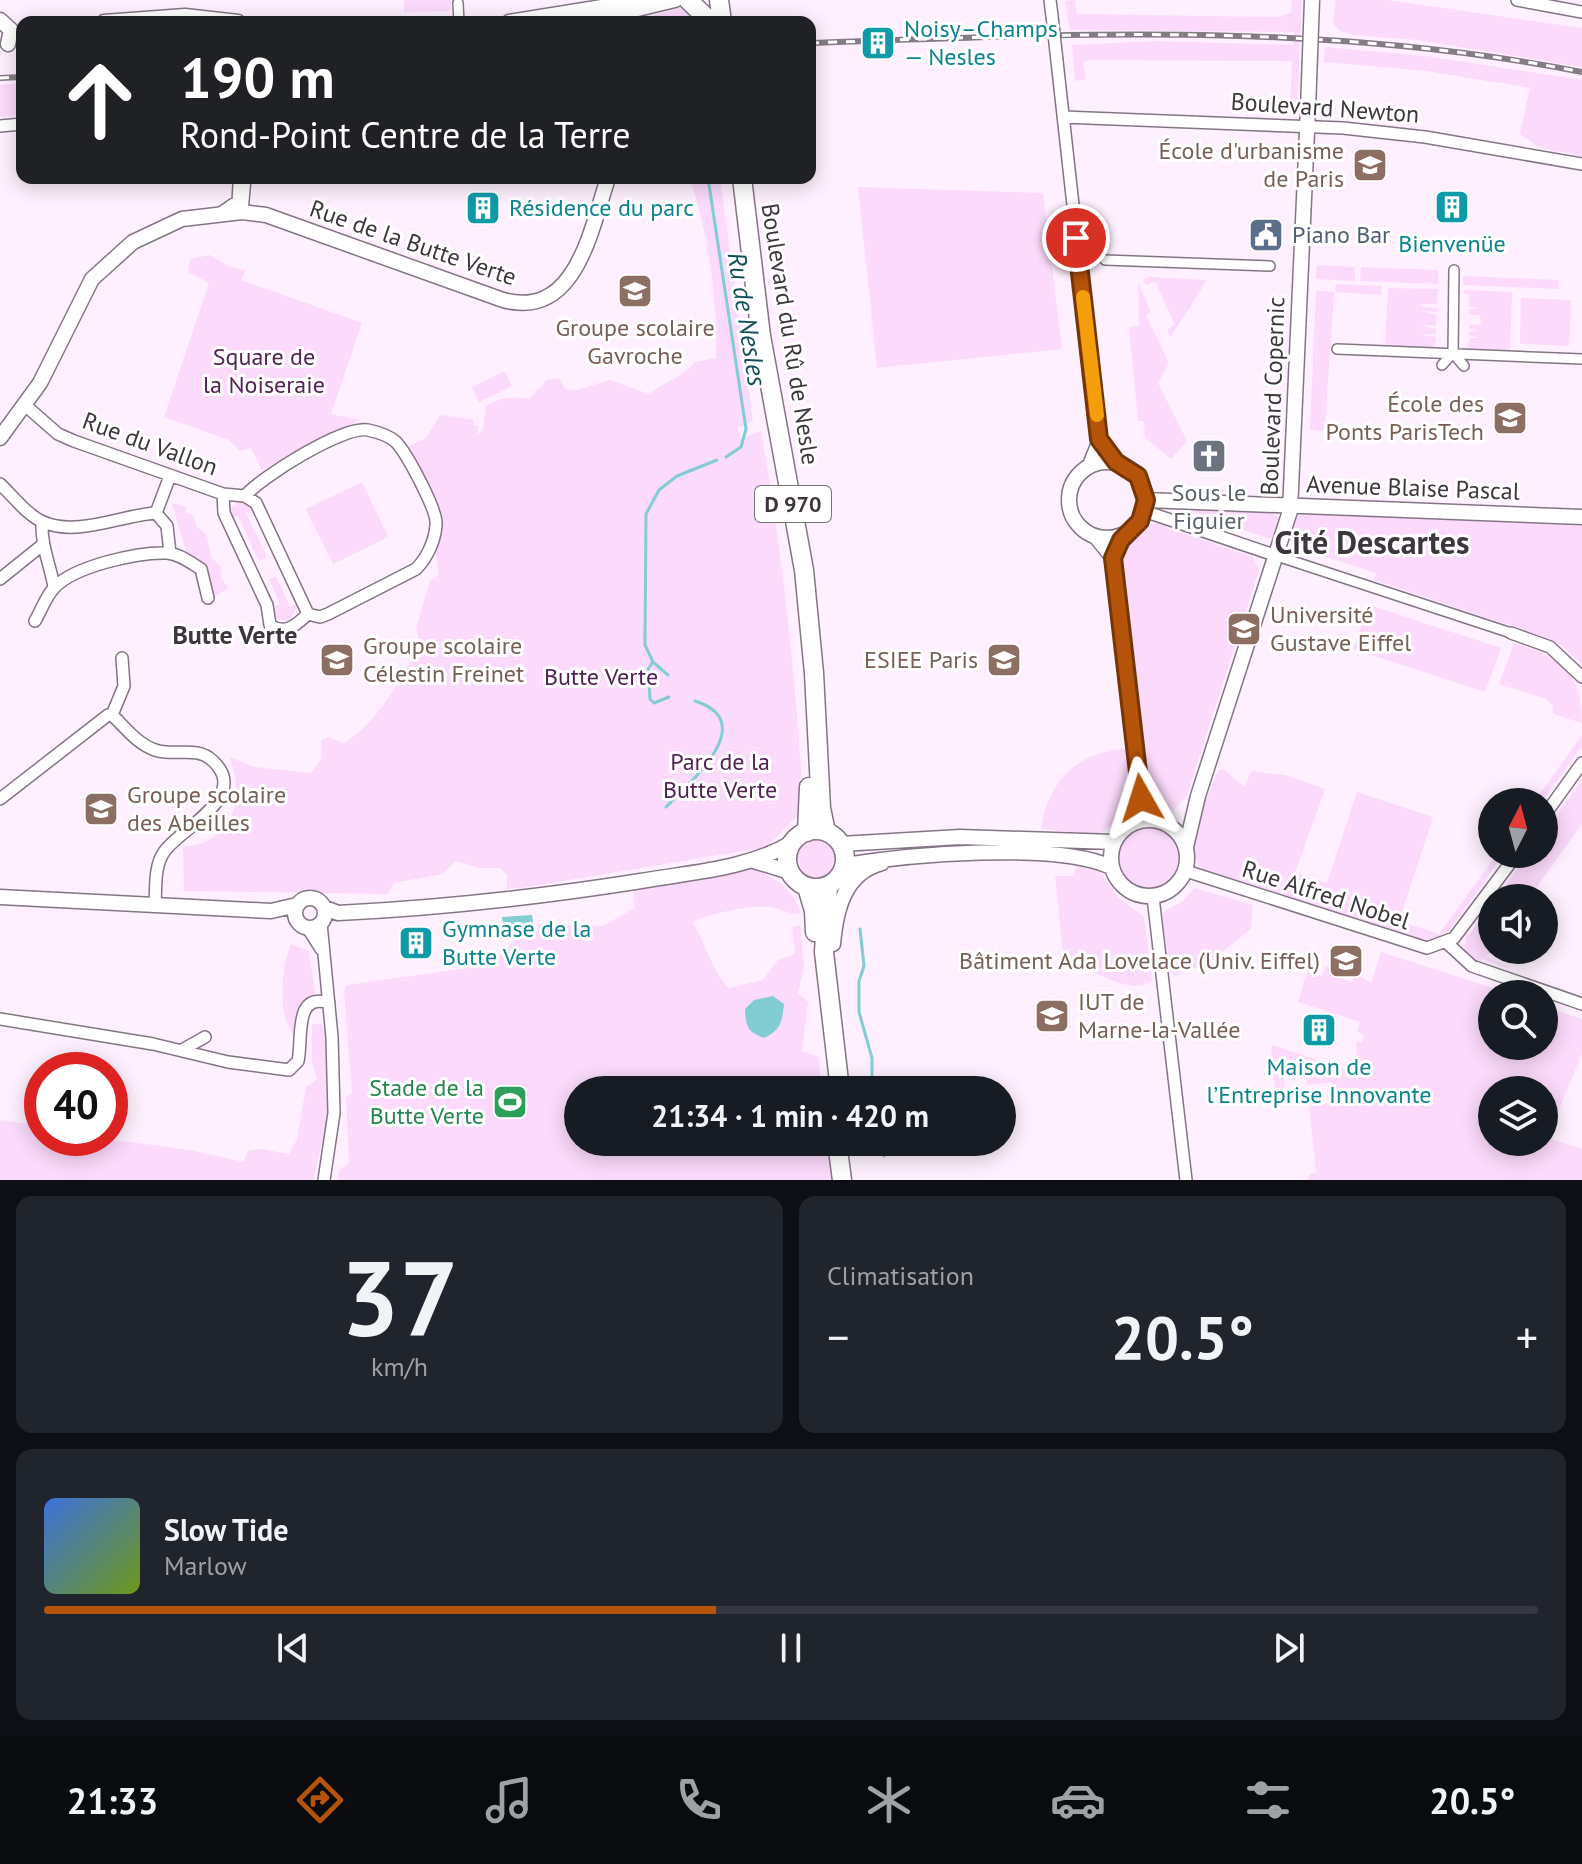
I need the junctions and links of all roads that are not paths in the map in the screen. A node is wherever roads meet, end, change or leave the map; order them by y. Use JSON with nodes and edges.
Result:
{"nodes":[{"id":1,"x":645,"y":0,"type":"edge"},
{"id":2,"x":675,"y":0,"type":"edge"},
{"id":3,"x":689,"y":0,"type":"edge"},
{"id":4,"x":711,"y":0,"type":"edge"},
{"id":5,"x":1050,"y":0,"type":"edge"},
{"id":6,"x":1312,"y":0,"type":"edge"},
{"id":7,"x":1517,"y":0,"type":"edge"},
{"id":8,"x":458,"y":3,"type":"dead end"},
{"id":9,"x":1582,"y":12,"type":"edge"},
{"id":10,"x":459,"y":16,"type":"edge"},
{"id":11,"x":546,"y":16,"type":"edge"},
{"id":12,"x":608,"y":16,"type":"edge"},
{"id":13,"x":705,"y":16,"type":"edge"},
{"id":14,"x":10,"y":23,"type":"edge"},
{"id":15,"x":10,"y":43,"type":"edge"},
{"id":16,"x":1063,"y":117,"type":"junction"},
{"id":17,"x":1308,"y":117,"type":"junction"},
{"id":18,"x":1582,"y":164,"type":"edge"},
{"id":19,"x":240,"y":184,"type":"edge"},
{"id":20,"x":241,"y":184,"type":"edge"},
{"id":21,"x":606,"y":184,"type":"edge"},
{"id":22,"x":732,"y":184,"type":"edge"},
{"id":23,"x":743,"y":184,"type":"edge"},
{"id":24,"x":244,"y":206,"type":"junction"},
{"id":25,"x":221,"y":213,"type":"junction"},
{"id":26,"x":1105,"y":260,"type":"dead end"},
{"id":27,"x":1270,"y":266,"type":"dead end"},
{"id":28,"x":1454,"y":270,"type":"dead end"},
{"id":29,"x":1337,"y":349,"type":"dead end"},
{"id":30,"x":1453,"y":353,"type":"junction"},
{"id":31,"x":1582,"y":359,"type":"edge"},
{"id":32,"x":1442,"y":365,"type":"dead end"},
{"id":33,"x":1464,"y":366,"type":"dead end"},
{"id":34,"x":26,"y":406,"type":"junction"},
{"id":35,"x":0,"y":438,"type":"edge"},
{"id":36,"x":1099,"y":439,"type":"junction"},
{"id":37,"x":1116,"y":462,"type":"junction"},
{"id":38,"x":1088,"y":466,"type":"junction"},
{"id":39,"x":170,"y":476,"type":"junction"},
{"id":40,"x":0,"y":484,"type":"edge"},
{"id":41,"x":223,"y":494,"type":"junction"},
{"id":42,"x":245,"y":496,"type":"junction"},
{"id":43,"x":1291,"y":505,"type":"junction"},
{"id":44,"x":1145,"y":506,"type":"junction"},
{"id":45,"x":156,"y":513,"type":"junction"},
{"id":46,"x":1582,"y":517,"type":"edge"},
{"id":47,"x":42,"y":522,"type":"junction"},
{"id":48,"x":1125,"y":534,"type":"junction"},
{"id":49,"x":1096,"y":537,"type":"junction"},
{"id":50,"x":41,"y":546,"type":"junction"},
{"id":51,"x":170,"y":553,"type":"junction"},
{"id":52,"x":1277,"y":556,"type":"junction"},
{"id":53,"x":1113,"y":558,"type":"junction"},
{"id":54,"x":0,"y":579,"type":"edge"},
{"id":55,"x":54,"y":587,"type":"junction"},
{"id":56,"x":208,"y":598,"type":"dead end"},
{"id":57,"x":308,"y":614,"type":"junction"},
{"id":58,"x":35,"y":621,"type":"dead end"},
{"id":59,"x":1511,"y":633,"type":"joint"},
{"id":60,"x":122,"y":658,"type":"dead end"},
{"id":61,"x":1582,"y":677,"type":"edge"},
{"id":62,"x":112,"y":715,"type":"junction"},
{"id":63,"x":1582,"y":763,"type":"edge"},
{"id":64,"x":1198,"y":796,"type":"junction"},
{"id":65,"x":1558,"y":796,"type":"edge"},
{"id":66,"x":1141,"y":798,"type":"junction"},
{"id":67,"x":0,"y":799,"type":"edge"},
{"id":68,"x":1159,"y":821,"type":"junction"},
{"id":69,"x":1135,"y":822,"type":"junction"},
{"id":70,"x":817,"y":837,"type":"junction"},
{"id":71,"x":1114,"y":842,"type":"junction"},
{"id":72,"x":1186,"y":847,"type":"junction"},
{"id":73,"x":916,"y":856,"type":"junction"},
{"id":74,"x":753,"y":861,"type":"junction"},
{"id":75,"x":845,"y":865,"type":"junction"},
{"id":76,"x":1111,"y":867,"type":"junction"},
{"id":77,"x":1507,"y":868,"type":"edge"},
{"id":78,"x":1186,"y":871,"type":"junction"},
{"id":79,"x":790,"y":872,"type":"junction"},
{"id":80,"x":828,"y":886,"type":"junction"},
{"id":81,"x":807,"y":887,"type":"junction"},
{"id":82,"x":0,"y":897,"type":"edge"},
{"id":83,"x":1153,"y":897,"type":"junction"},
{"id":84,"x":155,"y":905,"type":"junction"},
{"id":85,"x":316,"y":916,"type":"junction"},
{"id":86,"x":1447,"y":943,"type":"junction"},
{"id":87,"x":829,"y":992,"type":"junction"},
{"id":88,"x":329,"y":1003,"type":"junction"},
{"id":89,"x":1582,"y":1004,"type":"edge"},
{"id":90,"x":0,"y":1019,"type":"edge"},
{"id":91,"x":205,"y":1037,"type":"dead end"},
{"id":92,"x":182,"y":1050,"type":"junction"},
{"id":93,"x":828,"y":1076,"type":"edge"},
{"id":94,"x":838,"y":1076,"type":"edge"},
{"id":95,"x":839,"y":1156,"type":"edge"},
{"id":96,"x":847,"y":1156,"type":"edge"},
{"id":97,"x":324,"y":1180,"type":"edge"},
{"id":98,"x":842,"y":1180,"type":"edge"},
{"id":99,"x":850,"y":1180,"type":"edge"},
{"id":100,"x":1186,"y":1180,"type":"edge"}],
"edges":[{"from":1,"to":11,"type":"street"},
{"from":2,"to":12,"type":"street"},
{"from":3,"to":4,"type":"main road"},
{"from":3,"to":13,"type":"main road"},
{"from":5,"to":16,"type":"street","bridge":true},
{"from":6,"to":17,"type":"street","name":"Boulevard Copernic","bridge":true},
{"from":7,"to":9,"type":"street"},
{"from":8,"to":10,"type":"street"},
{"from":14,"to":15,"type":"street"},
{"from":16,"to":17,"type":"street","name":"Boulevard Newton"},
{"from":16,"to":36,"type":"street"},
{"from":17,"to":18,"type":"street","name":"Boulevard Newton"},
{"from":17,"to":43,"type":"street","name":"Boulevard Copernic"},
{"from":19,"to":25,"type":"street"},
{"from":20,"to":24,"type":"street"},
{"from":21,"to":24,"type":"street","name":"Rue de la Butte Verte"},
{"from":22,"to":70,"type":"main road"},
{"from":23,"to":70,"type":"main road","name":"Boulevard du Rû de Nesle","number":"D 970"},
{"from":24,"to":25,"type":"street","name":"Rue de la Butte Verte"},
{"from":25,"to":34,"type":"street","name":"Rue de la Butte Verte"},
{"from":26,"to":27,"type":"street"},
{"from":28,"to":30,"type":"street"},
{"from":29,"to":30,"type":"street"},
{"from":30,"to":31,"type":"street"},
{"from":30,"to":32,"type":"street"},
{"from":30,"to":33,"type":"street"},
{"from":34,"to":35,"type":"street","name":"Rue de la Butte Verte"},
{"from":34,"to":39,"type":"street","name":"Rue du Vallon"},
{"from":36,"to":37,"type":"street"},
{"from":36,"to":38,"type":"street"},
{"from":37,"to":38,"type":"street"},
{"from":37,"to":44,"type":"street"},
{"from":38,"to":49,"type":"street"},
{"from":39,"to":41,"type":"street","name":"Rue du Vallon"},
{"from":39,"to":45,"type":"street"},
{"from":40,"to":47,"type":"street"},
{"from":41,"to":42,"type":"street","name":"Rue du Vallon"},
{"from":41,"to":57,"type":"street"},
{"from":42,"to":57,"type":"street"},
{"from":42,"to":57,"type":"street"},
{"from":43,"to":44,"type":"street","name":"Avenue Blaise Pascal"},
{"from":43,"to":46,"type":"street","name":"Avenue Blaise Pascal"},
{"from":43,"to":52,"type":"street","name":"Boulevard Copernic"},
{"from":44,"to":48,"type":"street"},
{"from":44,"to":52,"type":"street"},
{"from":45,"to":47,"type":"street"},
{"from":45,"to":51,"type":"street"},
{"from":47,"to":50,"type":"street"},
{"from":48,"to":49,"type":"street"},
{"from":48,"to":53,"type":"street"},
{"from":49,"to":53,"type":"street"},
{"from":50,"to":54,"type":"street"},
{"from":50,"to":55,"type":"street"},
{"from":51,"to":55,"type":"street"},
{"from":51,"to":56,"type":"street"},
{"from":52,"to":59,"type":"street"},
{"from":52,"to":64,"type":"street","name":"Boulevard Copernic"},
{"from":53,"to":66,"type":"street"},
{"from":55,"to":58,"type":"street"},
{"from":59,"to":61,"type":"street"},
{"from":60,"to":62,"type":"street"},
{"from":62,"to":67,"type":"street"},
{"from":62,"to":84,"type":"street"},
{"from":63,"to":65,"type":"street"},
{"from":64,"to":68,"type":"street"},
{"from":64,"to":72,"type":"street","name":"Boulevard Copernic"},
{"from":66,"to":68,"type":"street"},
{"from":66,"to":69,"type":"street"},
{"from":68,"to":69,"type":"street"},
{"from":68,"to":72,"type":"street"},
{"from":69,"to":71,"type":"street"},
{"from":70,"to":71,"type":"street"},
{"from":70,"to":74,"type":"street"},
{"from":70,"to":75,"type":"main road","name":"Boulevard du Rû de Nesle"},
{"from":70,"to":79,"type":"main road","name":"Boulevard du Rû de Nesle"},
{"from":71,"to":76,"type":"street"},
{"from":72,"to":78,"type":"street"},
{"from":73,"to":75,"type":"street"},
{"from":73,"to":76,"type":"street"},
{"from":73,"to":87,"type":"street"},
{"from":74,"to":79,"type":"street"},
{"from":74,"to":85,"type":"street"},
{"from":75,"to":80,"type":"main road"},
{"from":76,"to":83,"type":"street"},
{"from":77,"to":86,"type":"street"},
{"from":78,"to":83,"type":"street"},
{"from":78,"to":86,"type":"street","name":"Rue Alfred Nobel"},
{"from":79,"to":81,"type":"main road"},
{"from":80,"to":81,"type":"main road"},
{"from":80,"to":87,"type":"main road"},
{"from":81,"to":93,"type":"main road"},
{"from":82,"to":84,"type":"street"},
{"from":83,"to":100,"type":"street"},
{"from":84,"to":85,"type":"street"},
{"from":85,"to":88,"type":"street"},
{"from":86,"to":89,"type":"street"},
{"from":87,"to":94,"type":"main road"},
{"from":88,"to":92,"type":"street"},
{"from":88,"to":97,"type":"street"},
{"from":90,"to":92,"type":"street"},
{"from":91,"to":92,"type":"street"},
{"from":95,"to":98,"type":"main road"},
{"from":96,"to":99,"type":"main road"}]}
